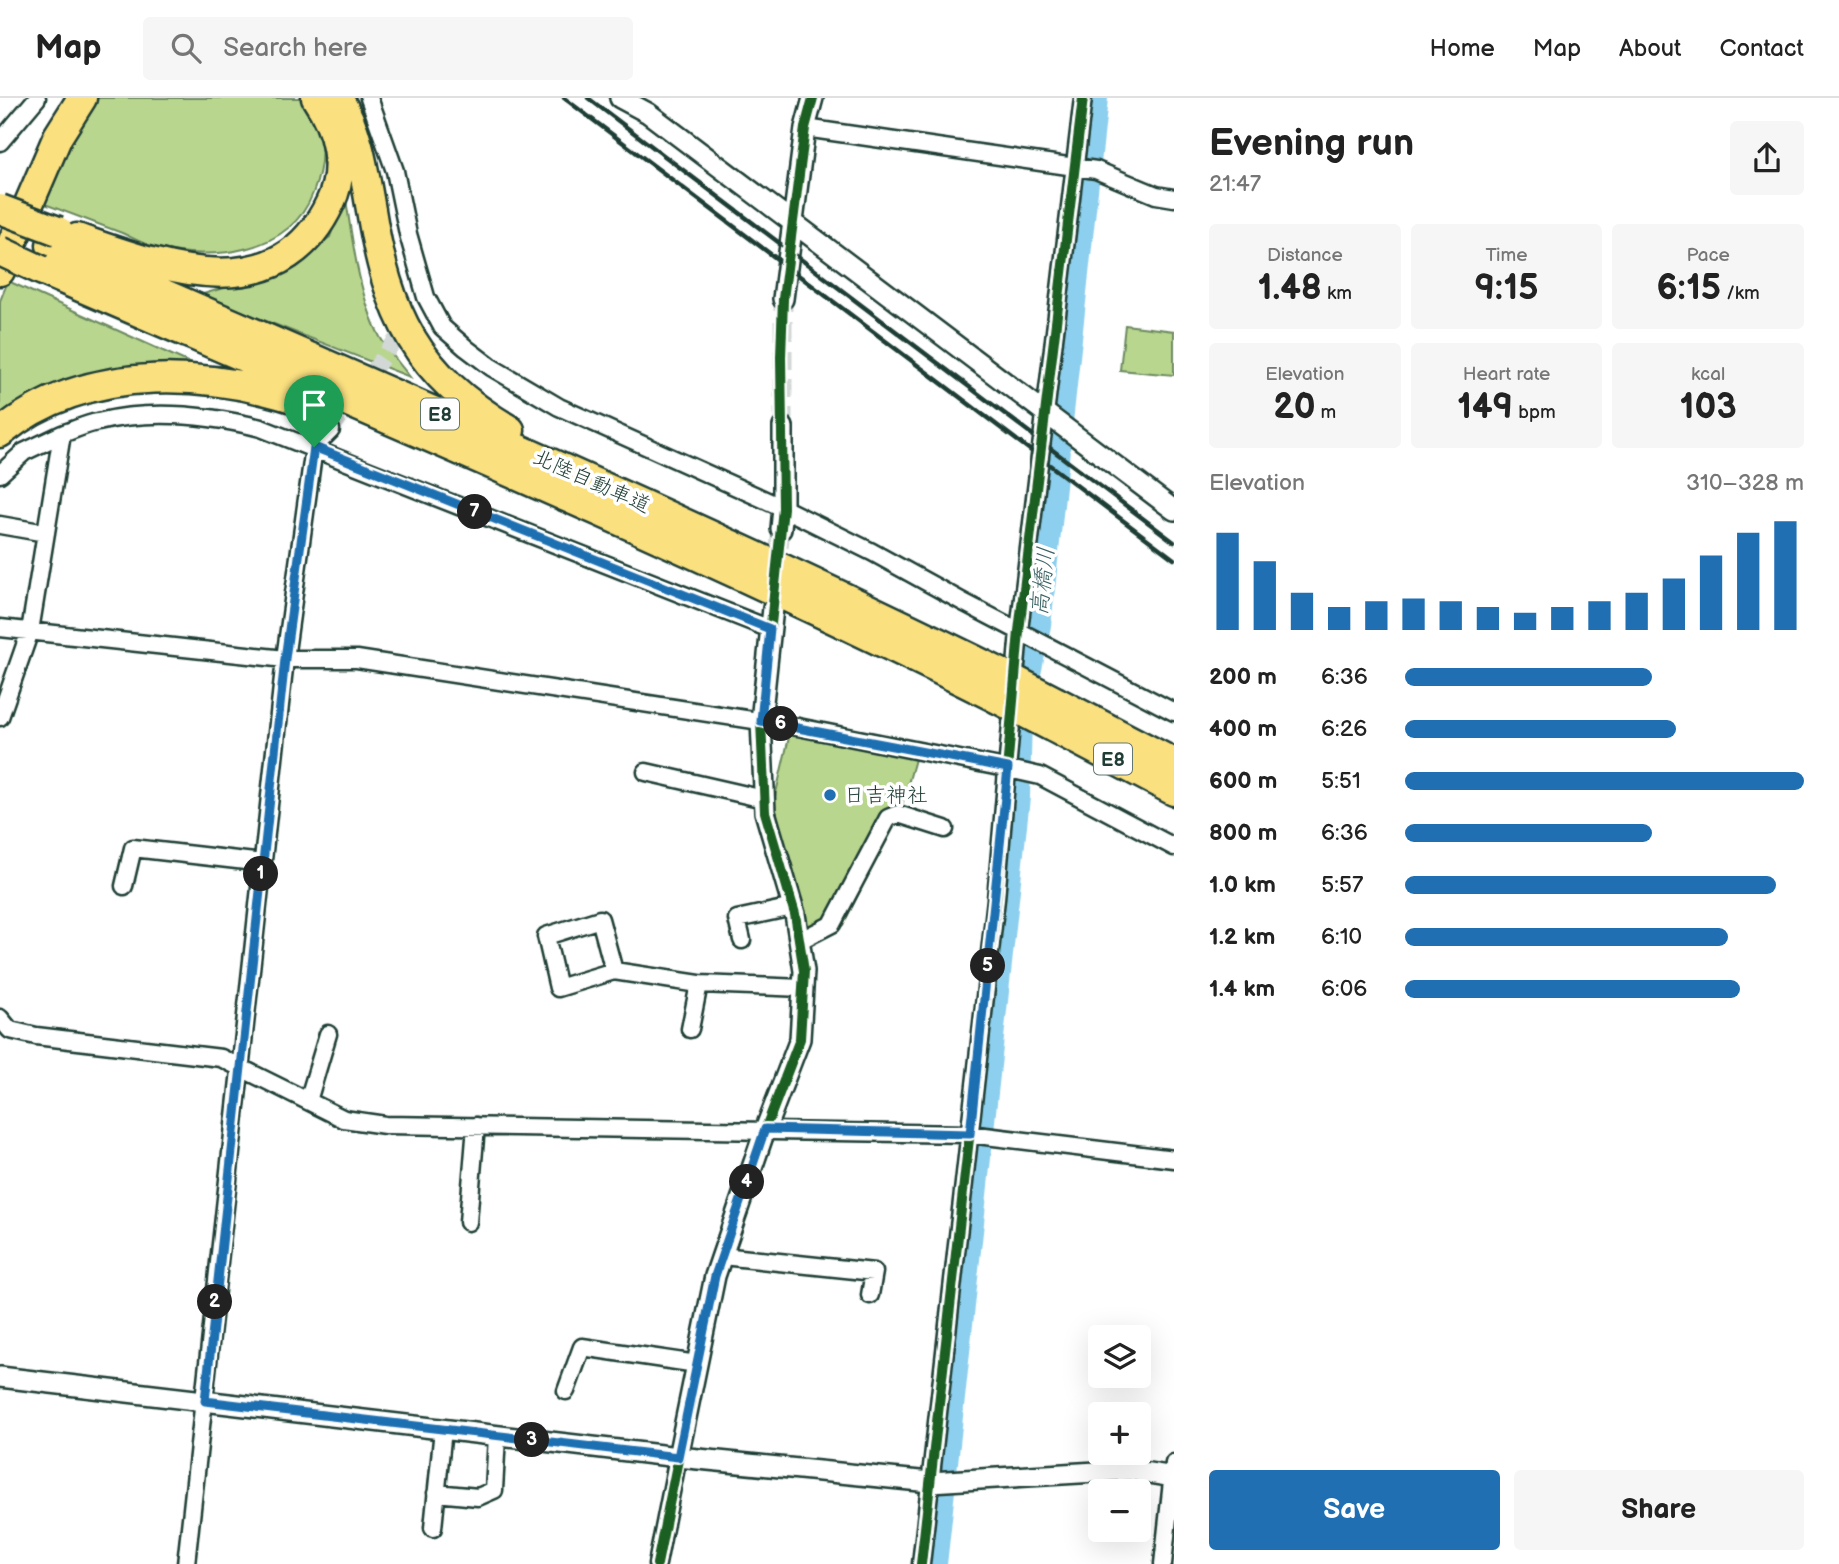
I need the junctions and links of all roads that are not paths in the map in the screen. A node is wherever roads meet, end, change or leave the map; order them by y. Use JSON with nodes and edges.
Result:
{"nodes":[{"id":1,"x":37,"y":98,"type":"edge"},
{"id":2,"x":63,"y":98,"type":"edge"},
{"id":3,"x":82,"y":98,"type":"edge"},
{"id":4,"x":316,"y":98,"type":"edge"},
{"id":5,"x":338,"y":98,"type":"edge"},
{"id":6,"x":369,"y":98,"type":"edge"},
{"id":7,"x":620,"y":98,"type":"edge"},
{"id":8,"x":813,"y":98,"type":"edge"},
{"id":9,"x":1083,"y":98,"type":"edge"},
{"id":10,"x":805,"y":128,"type":"junction"},
{"id":11,"x":0,"y":142,"type":"edge"},
{"id":12,"x":1075,"y":166,"type":"junction"},
{"id":13,"x":1174,"y":198,"type":"edge"},
{"id":14,"x":0,"y":209,"type":"edge"},
{"id":15,"x":792,"y":220,"type":"junction"},
{"id":16,"x":0,"y":222,"type":"edge"},
{"id":17,"x":0,"y":230,"type":"edge"},
{"id":18,"x":50,"y":248,"type":"junction"},
{"id":19,"x":0,"y":251,"type":"edge"},
{"id":20,"x":0,"y":271,"type":"edge"},
{"id":21,"x":426,"y":297,"type":"junction"},
{"id":22,"x":783,"y":299,"type":"tunnel mouth"},
{"id":23,"x":412,"y":316,"type":"tunnel mouth"},
{"id":24,"x":1046,"y":412,"type":"junction"},
{"id":25,"x":783,"y":427,"type":"tunnel mouth"},
{"id":26,"x":331,"y":430,"type":"tunnel mouth"},
{"id":27,"x":0,"y":433,"type":"edge"},
{"id":28,"x":62,"y":434,"type":"junction"},
{"id":29,"x":314,"y":447,"type":"junction"},
{"id":30,"x":0,"y":474,"type":"edge"},
{"id":31,"x":783,"y":508,"type":"junction"},
{"id":32,"x":1174,"y":510,"type":"edge"},
{"id":33,"x":615,"y":519,"type":"junction"},
{"id":34,"x":0,"y":525,"type":"edge"},
{"id":35,"x":781,"y":529,"type":"tunnel mouth"},
{"id":36,"x":46,"y":533,"type":"junction"},
{"id":37,"x":828,"y":588,"type":"junction"},
{"id":38,"x":773,"y":608,"type":"dead end"},
{"id":39,"x":0,"y":628,"type":"edge"},
{"id":40,"x":770,"y":629,"type":"junction"},
{"id":41,"x":30,"y":631,"type":"junction"},
{"id":42,"x":1019,"y":631,"type":"junction"},
{"id":43,"x":285,"y":659,"type":"junction"},
{"id":44,"x":998,"y":685,"type":"junction"},
{"id":45,"x":1174,"y":712,"type":"edge"},
{"id":46,"x":1055,"y":715,"type":"junction"},
{"id":47,"x":0,"y":717,"type":"edge"},
{"id":48,"x":761,"y":721,"type":"junction"},
{"id":49,"x":1174,"y":763,"type":"edge"},
{"id":50,"x":1008,"y":768,"type":"junction"},
{"id":51,"x":646,"y":772,"type":"dead end"},
{"id":52,"x":1174,"y":791,"type":"edge"},
{"id":53,"x":764,"y":799,"type":"junction"},
{"id":54,"x":945,"y":829,"type":"dead end"},
{"id":55,"x":1174,"y":847,"type":"edge"},
{"id":56,"x":263,"y":863,"type":"junction"},
{"id":57,"x":124,"y":886,"type":"dead end"},
{"id":58,"x":793,"y":906,"type":"junction"},
{"id":59,"x":742,"y":940,"type":"dead end"},
{"id":60,"x":799,"y":941,"type":"junction"},
{"id":61,"x":614,"y":971,"type":"junction"},
{"id":62,"x":699,"y":984,"type":"junction"},
{"id":63,"x":803,"y":988,"type":"junction"},
{"id":64,"x":0,"y":1018,"type":"edge"},
{"id":65,"x":690,"y":1029,"type":"dead end"},
{"id":66,"x":328,"y":1034,"type":"dead end"},
{"id":67,"x":240,"y":1067,"type":"junction"},
{"id":68,"x":309,"y":1101,"type":"junction"},
{"id":69,"x":476,"y":1126,"type":"junction"},
{"id":70,"x":765,"y":1129,"type":"junction"},
{"id":71,"x":970,"y":1134,"type":"junction"},
{"id":72,"x":1174,"y":1159,"type":"edge"},
{"id":73,"x":468,"y":1222,"type":"dead end"},
{"id":74,"x":722,"y":1256,"type":"junction"},
{"id":75,"x":870,"y":1295,"type":"dead end"},
{"id":76,"x":697,"y":1364,"type":"junction"},
{"id":77,"x":0,"y":1377,"type":"edge"},
{"id":78,"x":566,"y":1391,"type":"dead end"},
{"id":79,"x":205,"y":1401,"type":"junction"},
{"id":80,"x":443,"y":1429,"type":"junction"},
{"id":81,"x":497,"y":1436,"type":"junction"},
{"id":82,"x":678,"y":1457,"type":"junction"},
{"id":83,"x":1173,"y":1472,"type":"edge"},
{"id":84,"x":930,"y":1482,"type":"junction"},
{"id":85,"x":436,"y":1493,"type":"junction"},
{"id":86,"x":433,"y":1528,"type":"dead end"},
{"id":87,"x":186,"y":1564,"type":"edge"},
{"id":88,"x":657,"y":1564,"type":"edge"},
{"id":89,"x":921,"y":1564,"type":"edge"},
{"id":90,"x":1163,"y":1564,"type":"edge"}],
"edges":[{"from":1,"to":11,"type":"street"},
{"from":2,"to":17,"type":"highway"},
{"from":3,"to":20,"type":"highway"},
{"from":4,"to":18,"type":"highway"},
{"from":5,"to":37,"type":"highway"},
{"from":6,"to":21,"type":"street"},
{"from":7,"to":15,"type":"street"},
{"from":8,"to":10,"type":"street"},
{"from":9,"to":12,"type":"street"},
{"from":10,"to":12,"type":"street"},
{"from":10,"to":15,"type":"street"},
{"from":12,"to":13,"type":"street"},
{"from":12,"to":24,"type":"street"},
{"from":14,"to":18,"type":"highway","bridge":true},
{"from":15,"to":22,"type":"street"},
{"from":15,"to":24,"type":"street"},
{"from":16,"to":18,"type":"highway","name":"北陸自動車道","number":"E8"},
{"from":18,"to":19,"type":"highway","name":"北陸自動車道","number":"E8","bridge":true},
{"from":18,"to":33,"type":"highway","name":"北陸自動車道","number":"E8"},
{"from":18,"to":37,"type":"highway","name":"北陸自動車道","number":"E8"},
{"from":21,"to":23,"type":"street"},
{"from":21,"to":31,"type":"street"},
{"from":24,"to":32,"type":"street"},
{"from":24,"to":42,"type":"street"},
{"from":25,"to":31,"type":"street"},
{"from":26,"to":29,"type":"street"},
{"from":27,"to":33,"type":"highway"},
{"from":28,"to":29,"type":"street"},
{"from":28,"to":30,"type":"street"},
{"from":28,"to":36,"type":"street"},
{"from":29,"to":40,"type":"street"},
{"from":29,"to":43,"type":"street"},
{"from":31,"to":35,"type":"street"},
{"from":31,"to":42,"type":"street"},
{"from":33,"to":44,"type":"highway","name":"北陸自動車道","number":"E8"},
{"from":34,"to":36,"type":"street"},
{"from":36,"to":41,"type":"street"},
{"from":37,"to":44,"type":"highway","name":"北陸自動車道","number":"E8"},
{"from":38,"to":40,"type":"street"},
{"from":39,"to":41,"type":"street"},
{"from":40,"to":48,"type":"street"},
{"from":41,"to":43,"type":"street"},
{"from":41,"to":47,"type":"street"},
{"from":42,"to":45,"type":"street"},
{"from":42,"to":50,"type":"street"},
{"from":43,"to":48,"type":"street"},
{"from":43,"to":56,"type":"street"},
{"from":44,"to":46,"type":"highway","name":"北陸自動車道","number":"E8","bridge":true},
{"from":46,"to":49,"type":"highway","name":"北陸自動車道","number":"E8"},
{"from":46,"to":52,"type":"highway","name":"北陸自動車道","number":"E8"},
{"from":48,"to":50,"type":"street"},
{"from":48,"to":53,"type":"street"},
{"from":50,"to":55,"type":"street"},
{"from":50,"to":71,"type":"street"},
{"from":51,"to":53,"type":"street"},
{"from":53,"to":58,"type":"street"},
{"from":54,"to":60,"type":"street"},
{"from":56,"to":57,"type":"street"},
{"from":56,"to":67,"type":"street"},
{"from":58,"to":59,"type":"street"},
{"from":58,"to":60,"type":"street"},
{"from":60,"to":63,"type":"street"},
{"from":61,"to":61,"type":"street"},
{"from":61,"to":62,"type":"street"},
{"from":62,"to":63,"type":"street"},
{"from":62,"to":65,"type":"street"},
{"from":63,"to":70,"type":"street"},
{"from":64,"to":67,"type":"street"},
{"from":66,"to":68,"type":"street"},
{"from":67,"to":68,"type":"street"},
{"from":67,"to":79,"type":"street"},
{"from":68,"to":69,"type":"street"},
{"from":69,"to":70,"type":"street"},
{"from":69,"to":73,"type":"street"},
{"from":70,"to":71,"type":"street"},
{"from":70,"to":74,"type":"street"},
{"from":71,"to":72,"type":"street"},
{"from":71,"to":84,"type":"street"},
{"from":74,"to":75,"type":"street"},
{"from":74,"to":76,"type":"street"},
{"from":76,"to":78,"type":"street"},
{"from":76,"to":82,"type":"street"},
{"from":77,"to":79,"type":"street"},
{"from":79,"to":80,"type":"street"},
{"from":79,"to":87,"type":"street"},
{"from":80,"to":81,"type":"street"},
{"from":80,"to":85,"type":"street"},
{"from":81,"to":82,"type":"street"},
{"from":81,"to":85,"type":"street"},
{"from":82,"to":84,"type":"street"},
{"from":82,"to":88,"type":"street"},
{"from":83,"to":84,"type":"street"},
{"from":83,"to":90,"type":"street"},
{"from":84,"to":89,"type":"street"},
{"from":85,"to":86,"type":"street"}]}
